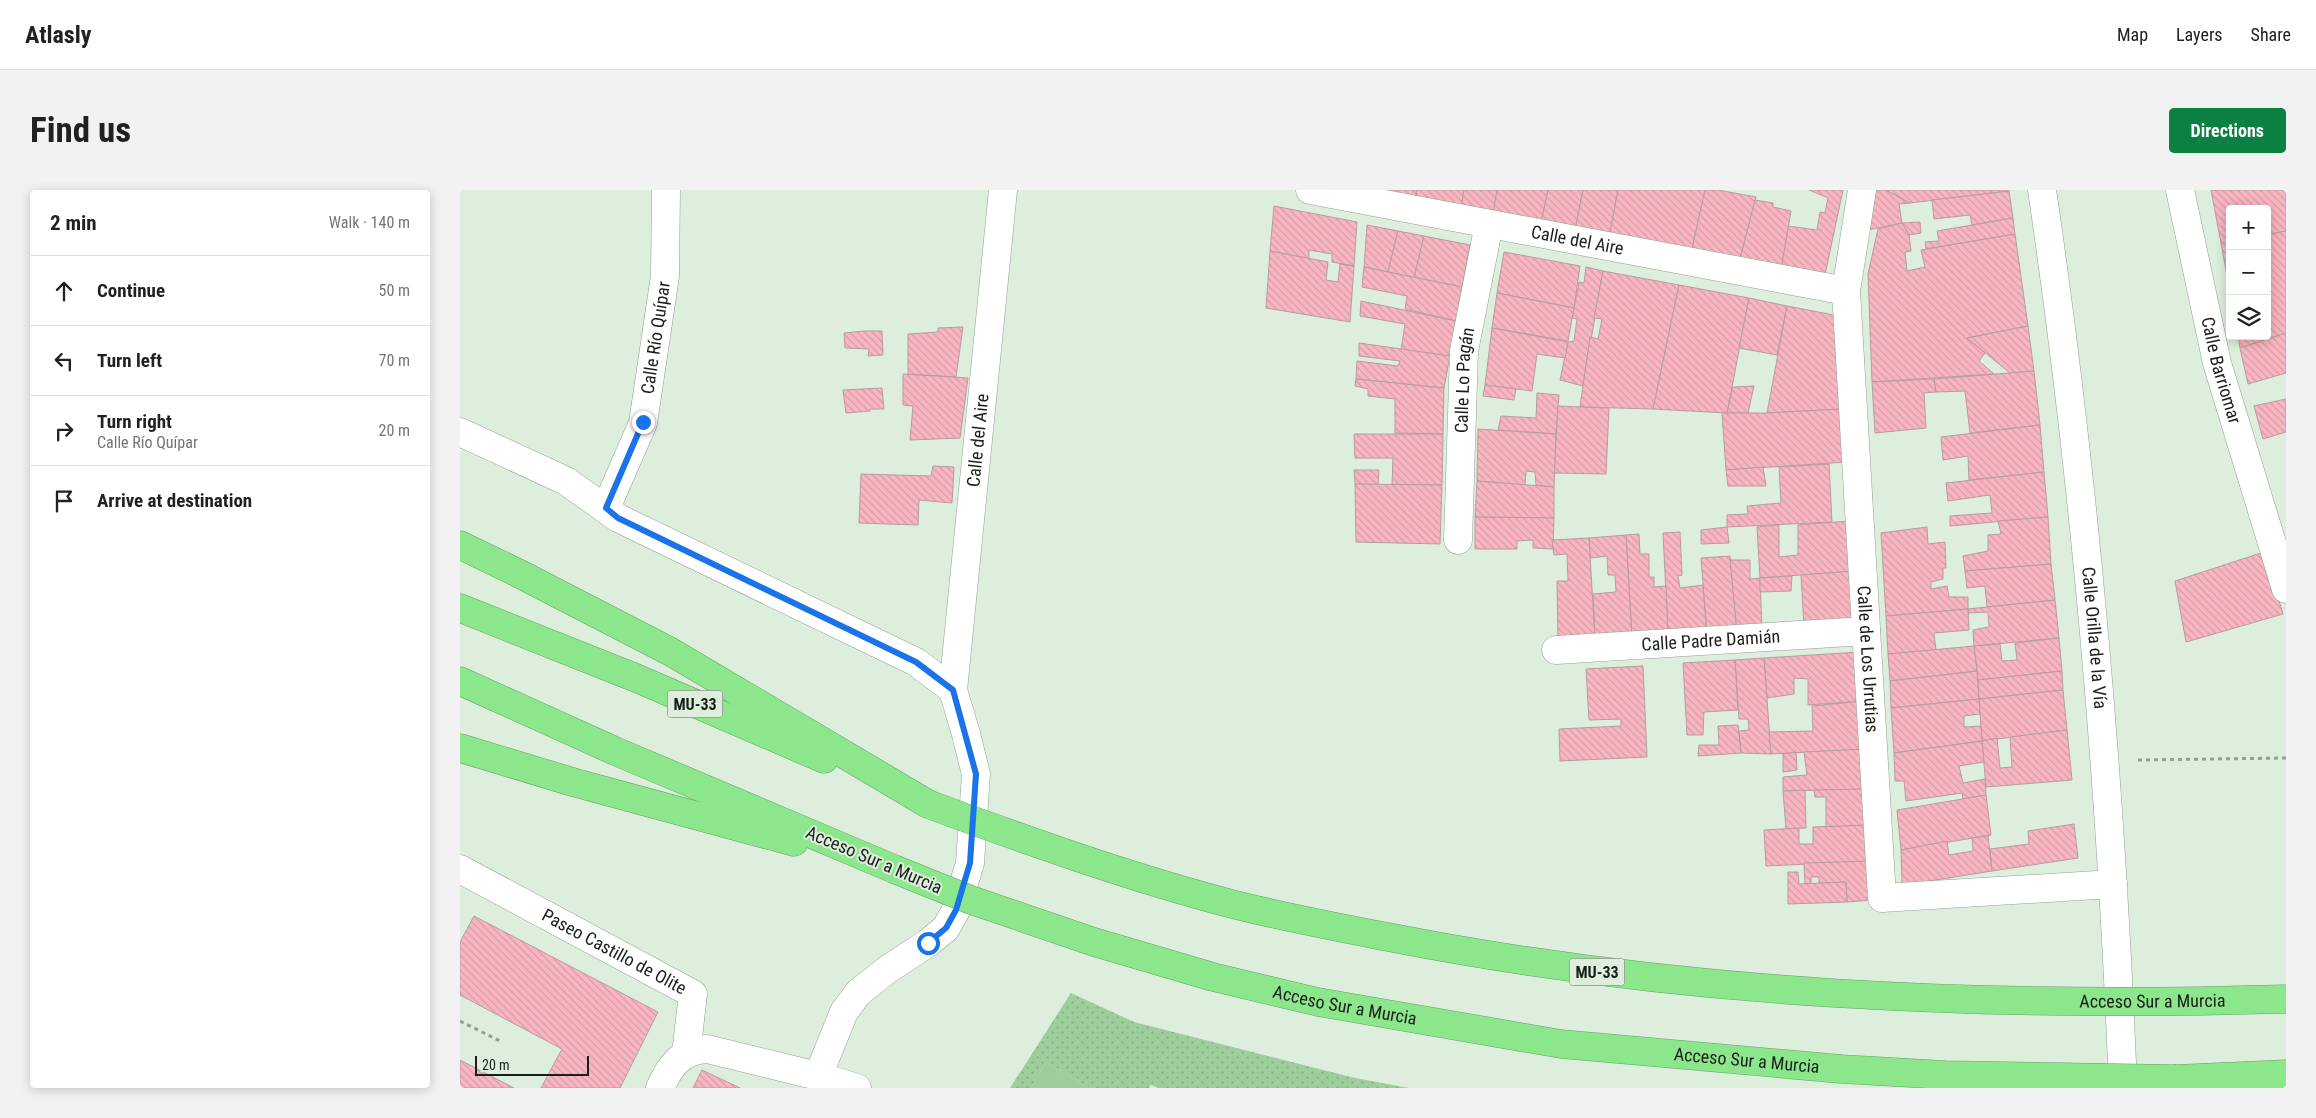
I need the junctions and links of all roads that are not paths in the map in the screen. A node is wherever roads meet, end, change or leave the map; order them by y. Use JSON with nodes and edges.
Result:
{"nodes":[{"id":1,"x":666,"y":190,"type":"edge"},
{"id":2,"x":1003,"y":190,"type":"edge"},
{"id":3,"x":1310,"y":190,"type":"edge"},
{"id":4,"x":1862,"y":190,"type":"edge"},
{"id":5,"x":2042,"y":190,"type":"edge"},
{"id":6,"x":2180,"y":190,"type":"edge"},
{"id":7,"x":1489,"y":224,"type":"junction"},
{"id":8,"x":1846,"y":291,"type":"junction"},
{"id":9,"x":460,"y":432,"type":"edge"},
{"id":10,"x":606,"y":508,"type":"junction"},
{"id":11,"x":2277,"y":525,"type":"edge"},
{"id":12,"x":1458,"y":540,"type":"dead end"},
{"id":13,"x":460,"y":545,"type":"edge"},
{"id":14,"x":2286,"y":589,"type":"edge"},
{"id":15,"x":460,"y":608,"type":"edge"},
{"id":16,"x":1866,"y":631,"type":"junction"},
{"id":17,"x":1556,"y":650,"type":"dead end"},
{"id":18,"x":460,"y":681,"type":"edge"},
{"id":19,"x":953,"y":690,"type":"junction"},
{"id":20,"x":460,"y":748,"type":"edge"},
{"id":21,"x":928,"y":804,"type":"junction"},
{"id":22,"x":460,"y":869,"type":"edge"},
{"id":23,"x":894,"y":869,"type":"junction"},
{"id":24,"x":2113,"y":884,"type":"junction"},
{"id":25,"x":2286,"y":999,"type":"edge"},
{"id":26,"x":686,"y":1054,"type":"junction"},
{"id":27,"x":2286,"y":1074,"type":"edge"},
{"id":28,"x":818,"y":1076,"type":"junction"},
{"id":29,"x":660,"y":1088,"type":"edge"},
{"id":30,"x":857,"y":1088,"type":"edge"},
{"id":31,"x":2123,"y":1088,"type":"edge"}],
"edges":[{"from":1,"to":10,"type":"street","name":"Calle Río Quípar"},
{"from":2,"to":19,"type":"street","name":"Calle del Aire"},
{"from":3,"to":7,"type":"street","name":"Calle del Aire"},
{"from":4,"to":8,"type":"street","name":"Calle de Los Urrutias"},
{"from":5,"to":24,"type":"street","name":"Calle Orilla de la Vía"},
{"from":6,"to":11,"type":"street","name":"Calle Barriomar"},
{"from":7,"to":8,"type":"street","name":"Calle del Aire"},
{"from":7,"to":12,"type":"street","name":"Calle Lo Pagán"},
{"from":8,"to":16,"type":"street","name":"Calle de Los Urrutias"},
{"from":9,"to":10,"type":"street"},
{"from":10,"to":19,"type":"street"},
{"from":11,"to":14,"type":"street","name":"Calle Barriomar"},
{"from":13,"to":21,"type":"highway"},
{"from":15,"to":21,"type":"highway","name":"Acceso Sur a Murcia","number":"MU-33"},
{"from":16,"to":17,"type":"street","name":"Calle Padre Damián"},
{"from":16,"to":24,"type":"street","name":"Calle de Los Urrutias"},
{"from":18,"to":23,"type":"highway","name":"Acceso Sur a Murcia"},
{"from":19,"to":28,"type":"street"},
{"from":20,"to":23,"type":"highway"},
{"from":21,"to":25,"type":"highway","name":"Acceso Sur a Murcia","number":"MU-33","bridge":true},
{"from":22,"to":26,"type":"street","name":"Paseo Castillo de Olite"},
{"from":23,"to":27,"type":"highway","name":"Acceso Sur a Murcia","bridge":true},
{"from":24,"to":31,"type":"street","name":"Calle Orilla de la Vía"},
{"from":26,"to":28,"type":"street"},
{"from":26,"to":29,"type":"street"},
{"from":28,"to":30,"type":"street"}]}
